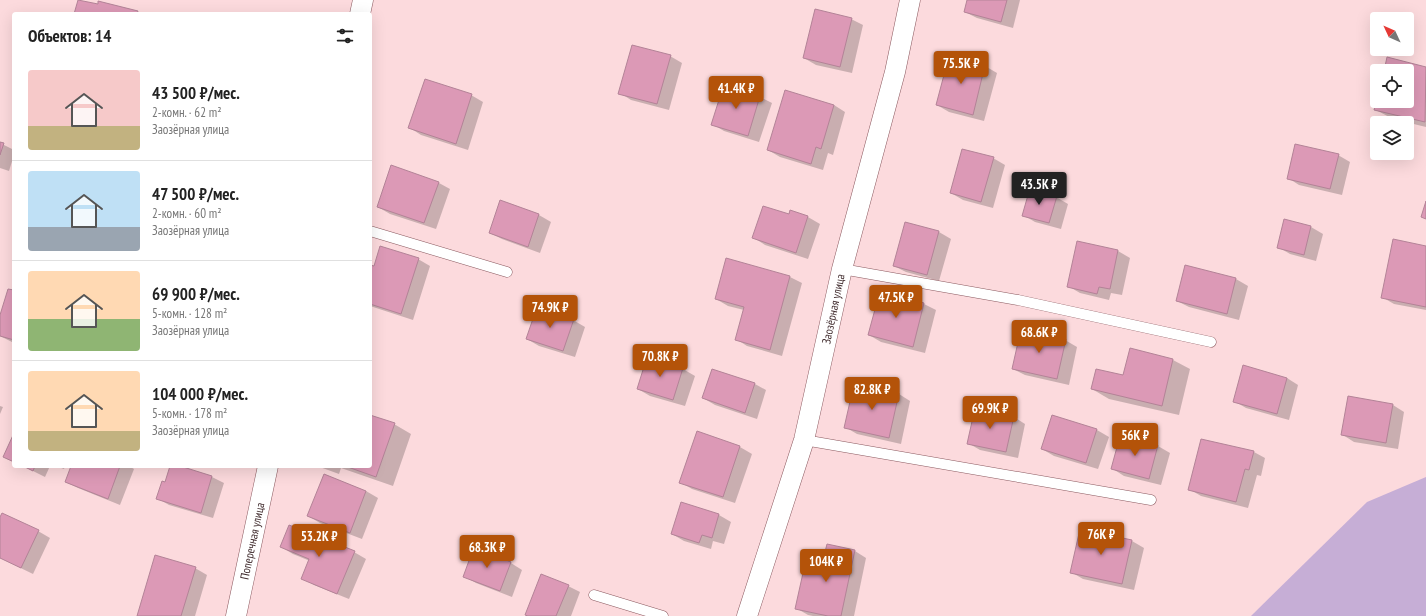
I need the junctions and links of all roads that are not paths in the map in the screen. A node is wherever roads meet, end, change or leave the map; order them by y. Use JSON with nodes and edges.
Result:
{"nodes":[{"id":1,"x":363,"y":0,"type":"edge"},
{"id":2,"x":910,"y":0,"type":"edge"},
{"id":3,"x":360,"y":12,"type":"edge"},
{"id":4,"x":372,"y":232,"type":"edge"},
{"id":5,"x":842,"y":269,"type":"junction"},
{"id":6,"x":507,"y":272,"type":"dead end"},
{"id":7,"x":1211,"y":342,"type":"dead end"},
{"id":8,"x":804,"y":440,"type":"junction"},
{"id":9,"x":268,"y":468,"type":"edge"},
{"id":10,"x":1150,"y":500,"type":"dead end"},
{"id":11,"x":594,"y":594,"type":"dead end"},
{"id":12,"x":236,"y":616,"type":"edge"},
{"id":13,"x":663,"y":616,"type":"edge"},
{"id":14,"x":748,"y":616,"type":"edge"}],
"edges":[{"from":1,"to":3,"type":"street"},
{"from":2,"to":5,"type":"street","name":"Заозёрная улица"},
{"from":4,"to":6,"type":"lane"},
{"from":5,"to":7,"type":"lane"},
{"from":5,"to":8,"type":"street","name":"Заозёрная улица"},
{"from":8,"to":10,"type":"lane"},
{"from":8,"to":14,"type":"street","name":"Заозёрная улица"},
{"from":9,"to":12,"type":"street","name":"Поперечная улица"},
{"from":11,"to":13,"type":"lane"}]}
